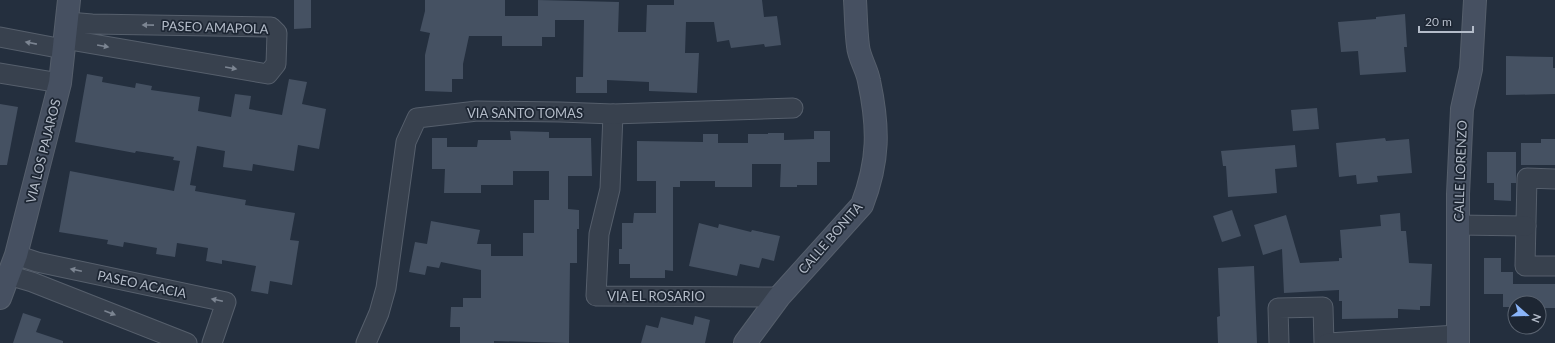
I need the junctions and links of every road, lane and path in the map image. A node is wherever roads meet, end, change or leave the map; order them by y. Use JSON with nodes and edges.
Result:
{"nodes":[{"id":1,"x":69,"y":0,"type":"edge"},
{"id":2,"x":856,"y":0,"type":"edge"},
{"id":3,"x":1475,"y":0,"type":"edge"},
{"id":4,"x":65,"y":36,"type":"junction"},
{"id":5,"x":0,"y":37,"type":"edge"},
{"id":6,"x":0,"y":73,"type":"edge"},
{"id":7,"x":60,"y":83,"type":"junction"},
{"id":8,"x":793,"y":108,"type":"dead end"},
{"id":9,"x":613,"y":114,"type":"junction"},
{"id":10,"x":1555,"y":179,"type":"edge"},
{"id":11,"x":1458,"y":225,"type":"junction"},
{"id":12,"x":1526,"y":226,"type":"junction"},
{"id":13,"x":16,"y":255,"type":"junction"},
{"id":14,"x":1555,"y":266,"type":"edge"},
{"id":15,"x":8,"y":275,"type":"junction"},
{"id":16,"x":779,"y":297,"type":"junction"},
{"id":17,"x":0,"y":298,"type":"edge"},
{"id":18,"x":1458,"y":339,"type":"edge"},
{"id":19,"x":187,"y":343,"type":"edge"},
{"id":20,"x":212,"y":343,"type":"edge"},
{"id":21,"x":366,"y":343,"type":"edge"},
{"id":22,"x":745,"y":343,"type":"edge"},
{"id":23,"x":1279,"y":343,"type":"edge"},
{"id":24,"x":1324,"y":343,"type":"edge"},
{"id":25,"x":1328,"y":343,"type":"edge"}],
"edges":[{"from":1,"to":4,"type":"street","name":"VIA LOS PAJAROS"},
{"from":2,"to":16,"type":"street","name":"CALLE BONITA"},
{"from":3,"to":11,"type":"street","name":"CALLE LORENZO"},
{"from":4,"to":4,"type":"street","name":"PASEO AMAPOLA","one_way":true},
{"from":4,"to":5,"type":"street","one_way":true},
{"from":4,"to":7,"type":"street","name":"VIA LOS PAJAROS"},
{"from":6,"to":7,"type":"street"},
{"from":7,"to":13,"type":"street","name":"VIA LOS PAJAROS"},
{"from":8,"to":9,"type":"street","name":"VIA SANTO TOMAS"},
{"from":9,"to":16,"type":"street","name":"VIA EL ROSARIO"},
{"from":9,"to":21,"type":"street","name":"VIA SANTO TOMAS"},
{"from":10,"to":12,"type":"street"},
{"from":11,"to":12,"type":"street"},
{"from":11,"to":18,"type":"street","name":"CALLE LORENZO"},
{"from":12,"to":14,"type":"street"},
{"from":13,"to":15,"type":"street","name":"VIA LOS PAJAROS"},
{"from":20,"to":13,"type":"street","name":"PASEO ACACIA","one_way":true},
{"from":15,"to":17,"type":"street","name":"VIA LOS PAJAROS"},
{"from":15,"to":19,"type":"street","one_way":true},
{"from":16,"to":22,"type":"street","name":"CALLE BONITA"},
{"from":18,"to":25,"type":"street"},
{"from":23,"to":24,"type":"street"}]}
